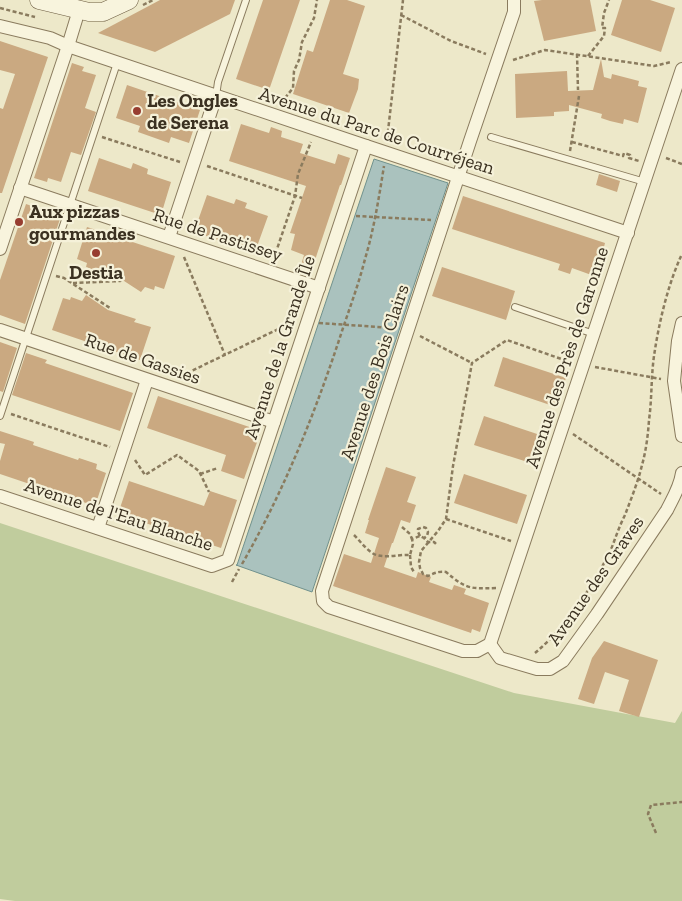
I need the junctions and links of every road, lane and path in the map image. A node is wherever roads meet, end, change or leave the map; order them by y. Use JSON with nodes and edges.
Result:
{"nodes":[{"id":1,"x":39,"y":0,"type":"edge"},
{"id":2,"x":129,"y":0,"type":"edge"},
{"id":3,"x":246,"y":0,"type":"edge"},
{"id":4,"x":317,"y":0,"type":"edge"},
{"id":5,"x":403,"y":0,"type":"edge"},
{"id":6,"x":514,"y":0,"type":"edge"},
{"id":7,"x":608,"y":0,"type":"edge"},
{"id":8,"x":109,"y":4,"type":"edge"},
{"id":9,"x":85,"y":5,"type":"edge"},
{"id":10,"x":401,"y":14,"type":"junction"},
{"id":11,"x":0,"y":26,"type":"edge"},
{"id":12,"x":68,"y":46,"type":"junction"},
{"id":13,"x":577,"y":54,"type":"junction"},
{"id":14,"x":588,"y":56,"type":"junction"},
{"id":15,"x":498,"y":58,"type":"junction"},
{"id":16,"x":117,"y":63,"type":"junction"},
{"id":17,"x":678,"y":65,"type":"edge"},
{"id":18,"x":680,"y":83,"type":"edge"},
{"id":19,"x":578,"y":90,"type":"dead end"},
{"id":20,"x":216,"y":96,"type":"junction"},
{"id":21,"x":578,"y":96,"type":"dead end"},
{"id":22,"x":281,"y":103,"type":"dead end"},
{"id":23,"x":94,"y":134,"type":"junction"},
{"id":24,"x":313,"y":136,"type":"dead end"},
{"id":25,"x":491,"y":137,"type":"dead end"},
{"id":26,"x":389,"y":139,"type":"dead end"},
{"id":27,"x":572,"y":142,"type":"junction"},
{"id":28,"x":366,"y":146,"type":"junction"},
{"id":29,"x":385,"y":160,"type":"dead end"},
{"id":30,"x":568,"y":160,"type":"junction"},
{"id":31,"x":640,"y":161,"type":"dead end"},
{"id":32,"x":185,"y":164,"type":"dead end"},
{"id":33,"x":208,"y":166,"type":"dead end"},
{"id":34,"x":458,"y":176,"type":"junction"},
{"id":35,"x":645,"y":182,"type":"junction"},
{"id":36,"x":20,"y":188,"type":"junction"},
{"id":37,"x":294,"y":196,"type":"junction"},
{"id":38,"x":302,"y":198,"type":"dead end"},
{"id":39,"x":70,"y":205,"type":"junction"},
{"id":40,"x":352,"y":215,"type":"dead end"},
{"id":41,"x":375,"y":217,"type":"junction"},
{"id":42,"x":437,"y":221,"type":"dead end"},
{"id":43,"x":628,"y":233,"type":"junction"},
{"id":44,"x":169,"y":237,"type":"junction"},
{"id":45,"x":186,"y":243,"type":"junction"},
{"id":46,"x":0,"y":249,"type":"edge"},
{"id":47,"x":682,"y":254,"type":"edge"},
{"id":48,"x":276,"y":266,"type":"dead end"},
{"id":49,"x":48,"y":273,"type":"junction"},
{"id":50,"x":121,"y":280,"type":"dead end"},
{"id":51,"x":72,"y":283,"type":"junction"},
{"id":52,"x":319,"y":288,"type":"junction"},
{"id":53,"x":515,"y":307,"type":"dead end"},
{"id":54,"x":110,"y":308,"type":"dead end"},
{"id":55,"x":682,"y":323,"type":"edge"},
{"id":56,"x":0,"y":330,"type":"edge"},
{"id":57,"x":594,"y":334,"type":"junction"},
{"id":58,"x":26,"y":339,"type":"junction"},
{"id":59,"x":225,"y":355,"type":"dead end"},
{"id":60,"x":583,"y":365,"type":"junction"},
{"id":61,"x":652,"y":378,"type":"junction"},
{"id":62,"x":147,"y":380,"type":"junction"},
{"id":63,"x":674,"y":380,"type":"junction"},
{"id":64,"x":1,"y":413,"type":"edge"},
{"id":65,"x":274,"y":422,"type":"junction"},
{"id":66,"x":568,"y":430,"type":"dead end"},
{"id":67,"x":682,"y":436,"type":"edge"},
{"id":68,"x":117,"y":449,"type":"dead end"},
{"id":69,"x":135,"y":460,"type":"dead end"},
{"id":70,"x":218,"y":468,"type":"dead end"},
{"id":71,"x":682,"y":473,"type":"edge"},
{"id":72,"x":200,"y":474,"type":"junction"},
{"id":73,"x":638,"y":479,"type":"junction"},
{"id":74,"x":209,"y":492,"type":"dead end"},
{"id":75,"x":0,"y":496,"type":"edge"},
{"id":76,"x":672,"y":500,"type":"junction"},
{"id":77,"x":446,"y":519,"type":"junction"},
{"id":78,"x":402,"y":527,"type":"dead end"},
{"id":79,"x":98,"y":528,"type":"junction"},
{"id":80,"x":348,"y":532,"type":"dead end"},
{"id":81,"x":420,"y":536,"type":"junction"},
{"id":82,"x":424,"y":538,"type":"junction"},
{"id":83,"x":412,"y":539,"type":"junction"},
{"id":84,"x":428,"y":542,"type":"junction"},
{"id":85,"x":513,"y":542,"type":"dead end"},
{"id":86,"x":436,"y":544,"type":"dead end"},
{"id":87,"x":410,"y":555,"type":"junction"},
{"id":88,"x":228,"y":560,"type":"joint"},
{"id":89,"x":414,"y":572,"type":"dead end"},
{"id":90,"x":232,"y":582,"type":"dead end"},
{"id":91,"x":497,"y":588,"type":"dead end"},
{"id":92,"x":490,"y":644,"type":"junction"},
{"id":93,"x":522,"y":664,"type":"junction"},
{"id":94,"x":682,"y":802,"type":"edge"},
{"id":95,"x":656,"y":833,"type":"dead end"}],
"edges":[{"from":1,"to":9,"type":"street"},
{"from":2,"to":8,"type":"street"},
{"from":3,"to":20,"type":"lane"},
{"from":4,"to":22,"type":"path"},
{"from":5,"to":10,"type":"path"},
{"from":6,"to":15,"type":"street","name":"Avenue des Bois Clairs"},
{"from":7,"to":14,"type":"path"},
{"from":8,"to":9,"type":"street"},
{"from":9,"to":12,"type":"street"},
{"from":10,"to":15,"type":"path"},
{"from":10,"to":26,"type":"path"},
{"from":11,"to":12,"type":"street","name":"Avenue du Parc de Courréjean"},
{"from":12,"to":16,"type":"street","name":"Avenue du Parc de Courréjean"},
{"from":12,"to":36,"type":"street"},
{"from":13,"to":14,"type":"path"},
{"from":13,"to":15,"type":"path"},
{"from":13,"to":19,"type":"path"},
{"from":14,"to":17,"type":"path"},
{"from":15,"to":34,"type":"street","name":"Avenue des Bois Clairs"},
{"from":16,"to":20,"type":"street","name":"Avenue du Parc de Courréjean"},
{"from":16,"to":23,"type":"lane"},
{"from":17,"to":18,"type":"street","name":"Avenue des Près de Garonne"},
{"from":18,"to":35,"type":"street","name":"Avenue des Près de Garonne"},
{"from":20,"to":28,"type":"street","name":"Avenue du Parc de Courréjean"},
{"from":20,"to":44,"type":"street"},
{"from":21,"to":27,"type":"path"},
{"from":23,"to":32,"type":"path"},
{"from":23,"to":39,"type":"lane"},
{"from":24,"to":37,"type":"path"},
{"from":25,"to":30,"type":"lane"},
{"from":27,"to":30,"type":"path"},
{"from":27,"to":31,"type":"path"},
{"from":28,"to":34,"type":"street","name":"Avenue du Parc de Courréjean"},
{"from":28,"to":52,"type":"street","name":"Avenue de la Grande Île"},
{"from":29,"to":41,"type":"path"},
{"from":30,"to":35,"type":"lane"},
{"from":33,"to":37,"type":"path"},
{"from":34,"to":43,"type":"street","name":"Avenue du Parc de Courréjean"},
{"from":34,"to":92,"type":"street","name":"Avenue des Bois Clairs"},
{"from":35,"to":43,"type":"street","name":"Avenue des Près de Garonne"},
{"from":36,"to":39,"type":"street","name":"Rue de Pastissey"},
{"from":36,"to":46,"type":"street"},
{"from":37,"to":38,"type":"path"},
{"from":37,"to":48,"type":"path"},
{"from":39,"to":44,"type":"street","name":"Rue de Pastissey"},
{"from":39,"to":49,"type":"lane"},
{"from":40,"to":41,"type":"path"},
{"from":41,"to":42,"type":"path"},
{"from":41,"to":90,"type":"path"},
{"from":43,"to":57,"type":"street","name":"Avenue des Près de Garonne"},
{"from":44,"to":45,"type":"street","name":"Rue de Pastissey"},
{"from":45,"to":52,"type":"street","name":"Rue de Pastissey"},
{"from":45,"to":59,"type":"path"},
{"from":47,"to":61,"type":"path"},
{"from":49,"to":51,"type":"path"},
{"from":49,"to":58,"type":"lane"},
{"from":50,"to":51,"type":"path"},
{"from":51,"to":54,"type":"path"},
{"from":52,"to":65,"type":"street","name":"Avenue de la Grande Île"},
{"from":53,"to":57,"type":"lane"},
{"from":55,"to":63,"type":"street"},
{"from":56,"to":58,"type":"street","name":"Rue de Gassies"},
{"from":57,"to":60,"type":"street","name":"Avenue des Près de Garonne"},
{"from":58,"to":62,"type":"street","name":"Rue de Gassies"},
{"from":58,"to":64,"type":"lane"},
{"from":60,"to":61,"type":"path"},
{"from":60,"to":77,"type":"path"},
{"from":60,"to":92,"type":"street","name":"Avenue des Près de Garonne"},
{"from":61,"to":63,"type":"path"},
{"from":61,"to":73,"type":"path"},
{"from":62,"to":65,"type":"street","name":"Rue de Gassies"},
{"from":62,"to":79,"type":"street"},
{"from":63,"to":67,"type":"street"},
{"from":64,"to":68,"type":"path"},
{"from":65,"to":88,"type":"street","name":"Avenue de la Grande Île"},
{"from":66,"to":73,"type":"path"},
{"from":69,"to":72,"type":"path"},
{"from":70,"to":72,"type":"path"},
{"from":71,"to":76,"type":"street","name":"Avenue des Graves"},
{"from":72,"to":74,"type":"path"},
{"from":73,"to":76,"type":"path"},
{"from":73,"to":93,"type":"path"},
{"from":75,"to":79,"type":"street","name":"Avenue de l'Eau Blanche"},
{"from":76,"to":93,"type":"street","name":"Avenue des Graves"},
{"from":77,"to":84,"type":"path"},
{"from":77,"to":85,"type":"path"},
{"from":78,"to":83,"type":"path"},
{"from":79,"to":88,"type":"street","name":"Avenue de l'Eau Blanche"},
{"from":80,"to":87,"type":"path"},
{"from":81,"to":82,"type":"path"},
{"from":81,"to":82,"type":"path"},
{"from":81,"to":83,"type":"path"},
{"from":82,"to":84,"type":"path"},
{"from":83,"to":87,"type":"path"},
{"from":84,"to":86,"type":"path"},
{"from":84,"to":91,"type":"path"},
{"from":87,"to":89,"type":"path"},
{"from":92,"to":93,"type":"street","name":"Avenue des Graves"},
{"from":94,"to":95,"type":"path"}]}
